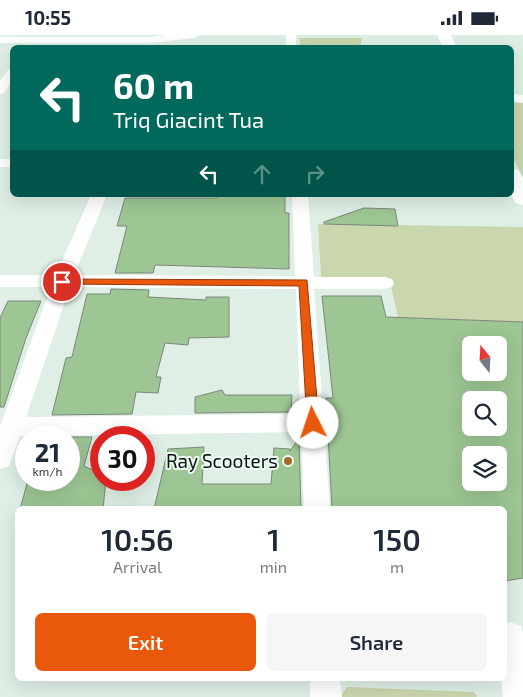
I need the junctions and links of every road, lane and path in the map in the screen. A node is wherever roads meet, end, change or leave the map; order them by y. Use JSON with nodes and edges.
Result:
{"nodes":[{"id":1,"x":194,"y":35,"type":"edge"},
{"id":2,"x":0,"y":41,"type":"edge"},
{"id":3,"x":37,"y":41,"type":"edge"},
{"id":4,"x":152,"y":41,"type":"edge"},
{"id":5,"x":10,"y":76,"type":"edge"},
{"id":6,"x":0,"y":89,"type":"edge"},
{"id":7,"x":514,"y":180,"type":"edge"},
{"id":8,"x":98,"y":197,"type":"edge"},
{"id":9,"x":300,"y":197,"type":"edge"},
{"id":10,"x":523,"y":199,"type":"edge"},
{"id":11,"x":0,"y":281,"type":"edge"},
{"id":12,"x":62,"y":282,"type":"junction"},
{"id":13,"x":304,"y":283,"type":"junction"},
{"id":14,"x":385,"y":283,"type":"dead end"},
{"id":15,"x":313,"y":423,"type":"junction"},
{"id":16,"x":12,"y":427,"type":"junction"},
{"id":17,"x":0,"y":459,"type":"edge"},
{"id":18,"x":316,"y":506,"type":"edge"},
{"id":19,"x":513,"y":635,"type":"edge"},
{"id":20,"x":325,"y":681,"type":"edge"},
{"id":21,"x":326,"y":697,"type":"edge"},
{"id":22,"x":519,"y":697,"type":"edge"}],
"edges":[{"from":1,"to":4,"type":"street"},
{"from":2,"to":3,"type":"street"},
{"from":3,"to":4,"type":"street"},
{"from":5,"to":6,"type":"street"},
{"from":7,"to":10,"type":"main road"},
{"from":8,"to":12,"type":"street"},
{"from":9,"to":13,"type":"street"},
{"from":11,"to":12,"type":"street"},
{"from":12,"to":13,"type":"street"},
{"from":12,"to":16,"type":"street"},
{"from":13,"to":14,"type":"street"},
{"from":13,"to":15,"type":"street"},
{"from":15,"to":16,"type":"street"},
{"from":15,"to":18,"type":"street"},
{"from":16,"to":17,"type":"street"},
{"from":19,"to":22,"type":"street"},
{"from":20,"to":21,"type":"street"}]}
